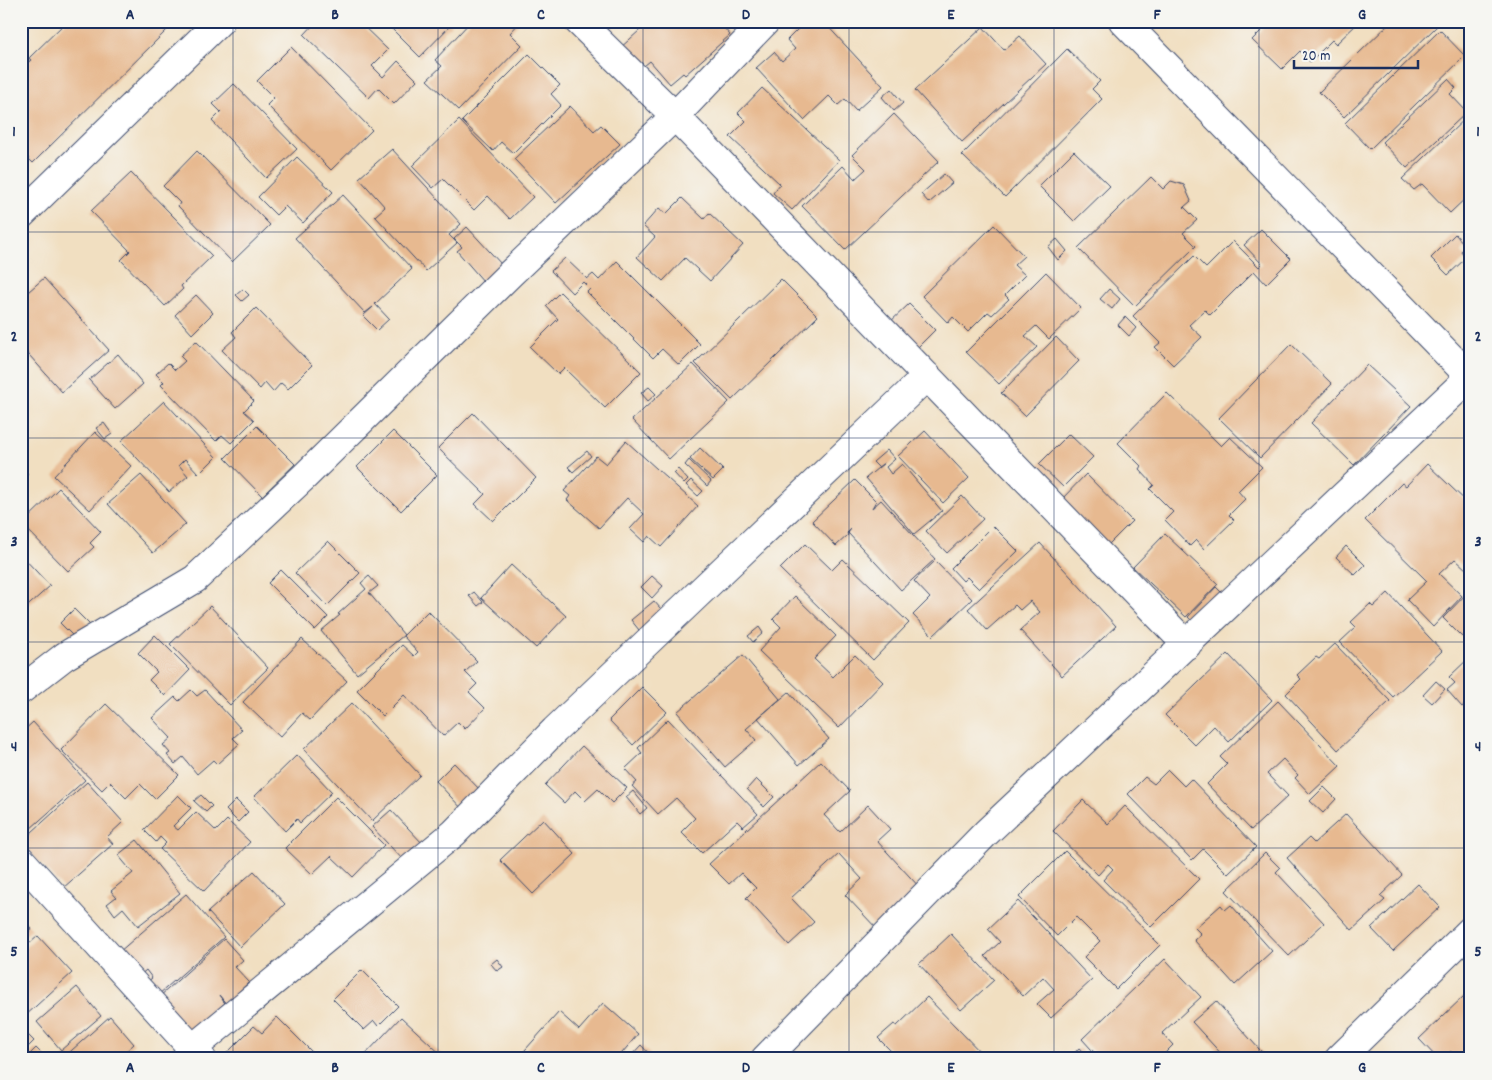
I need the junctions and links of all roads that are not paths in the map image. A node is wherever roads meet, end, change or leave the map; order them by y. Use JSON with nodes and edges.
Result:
{"nodes":[{"id":1,"x":220,"y":21,"type":"edge"},
{"id":2,"x":578,"y":21,"type":"edge"},
{"id":3,"x":766,"y":21,"type":"edge"},
{"id":4,"x":1123,"y":21,"type":"edge"},
{"id":5,"x":676,"y":116,"type":"junction"},
{"id":6,"x":21,"y":215,"type":"edge"},
{"id":7,"x":928,"y":376,"type":"junction"},
{"id":8,"x":1471,"y":377,"type":"edge"},
{"id":9,"x":1187,"y":645,"type":"junction"},
{"id":10,"x":21,"y":690,"type":"edge"},
{"id":11,"x":21,"y":860,"type":"edge"},
{"id":12,"x":1471,"y":930,"type":"edge"},
{"id":13,"x":193,"y":1055,"type":"edge"},
{"id":14,"x":765,"y":1059,"type":"edge"},
{"id":15,"x":1339,"y":1059,"type":"edge"}],
"edges":[{"from":1,"to":6,"type":"street"},
{"from":2,"to":5,"type":"street"},
{"from":3,"to":5,"type":"street"},
{"from":4,"to":8,"type":"street"},
{"from":5,"to":7,"type":"street"},
{"from":5,"to":10,"type":"street"},
{"from":7,"to":9,"type":"street"},
{"from":7,"to":13,"type":"street"},
{"from":8,"to":9,"type":"street"},
{"from":9,"to":14,"type":"street"},
{"from":11,"to":13,"type":"street"},
{"from":12,"to":15,"type":"street"}]}
